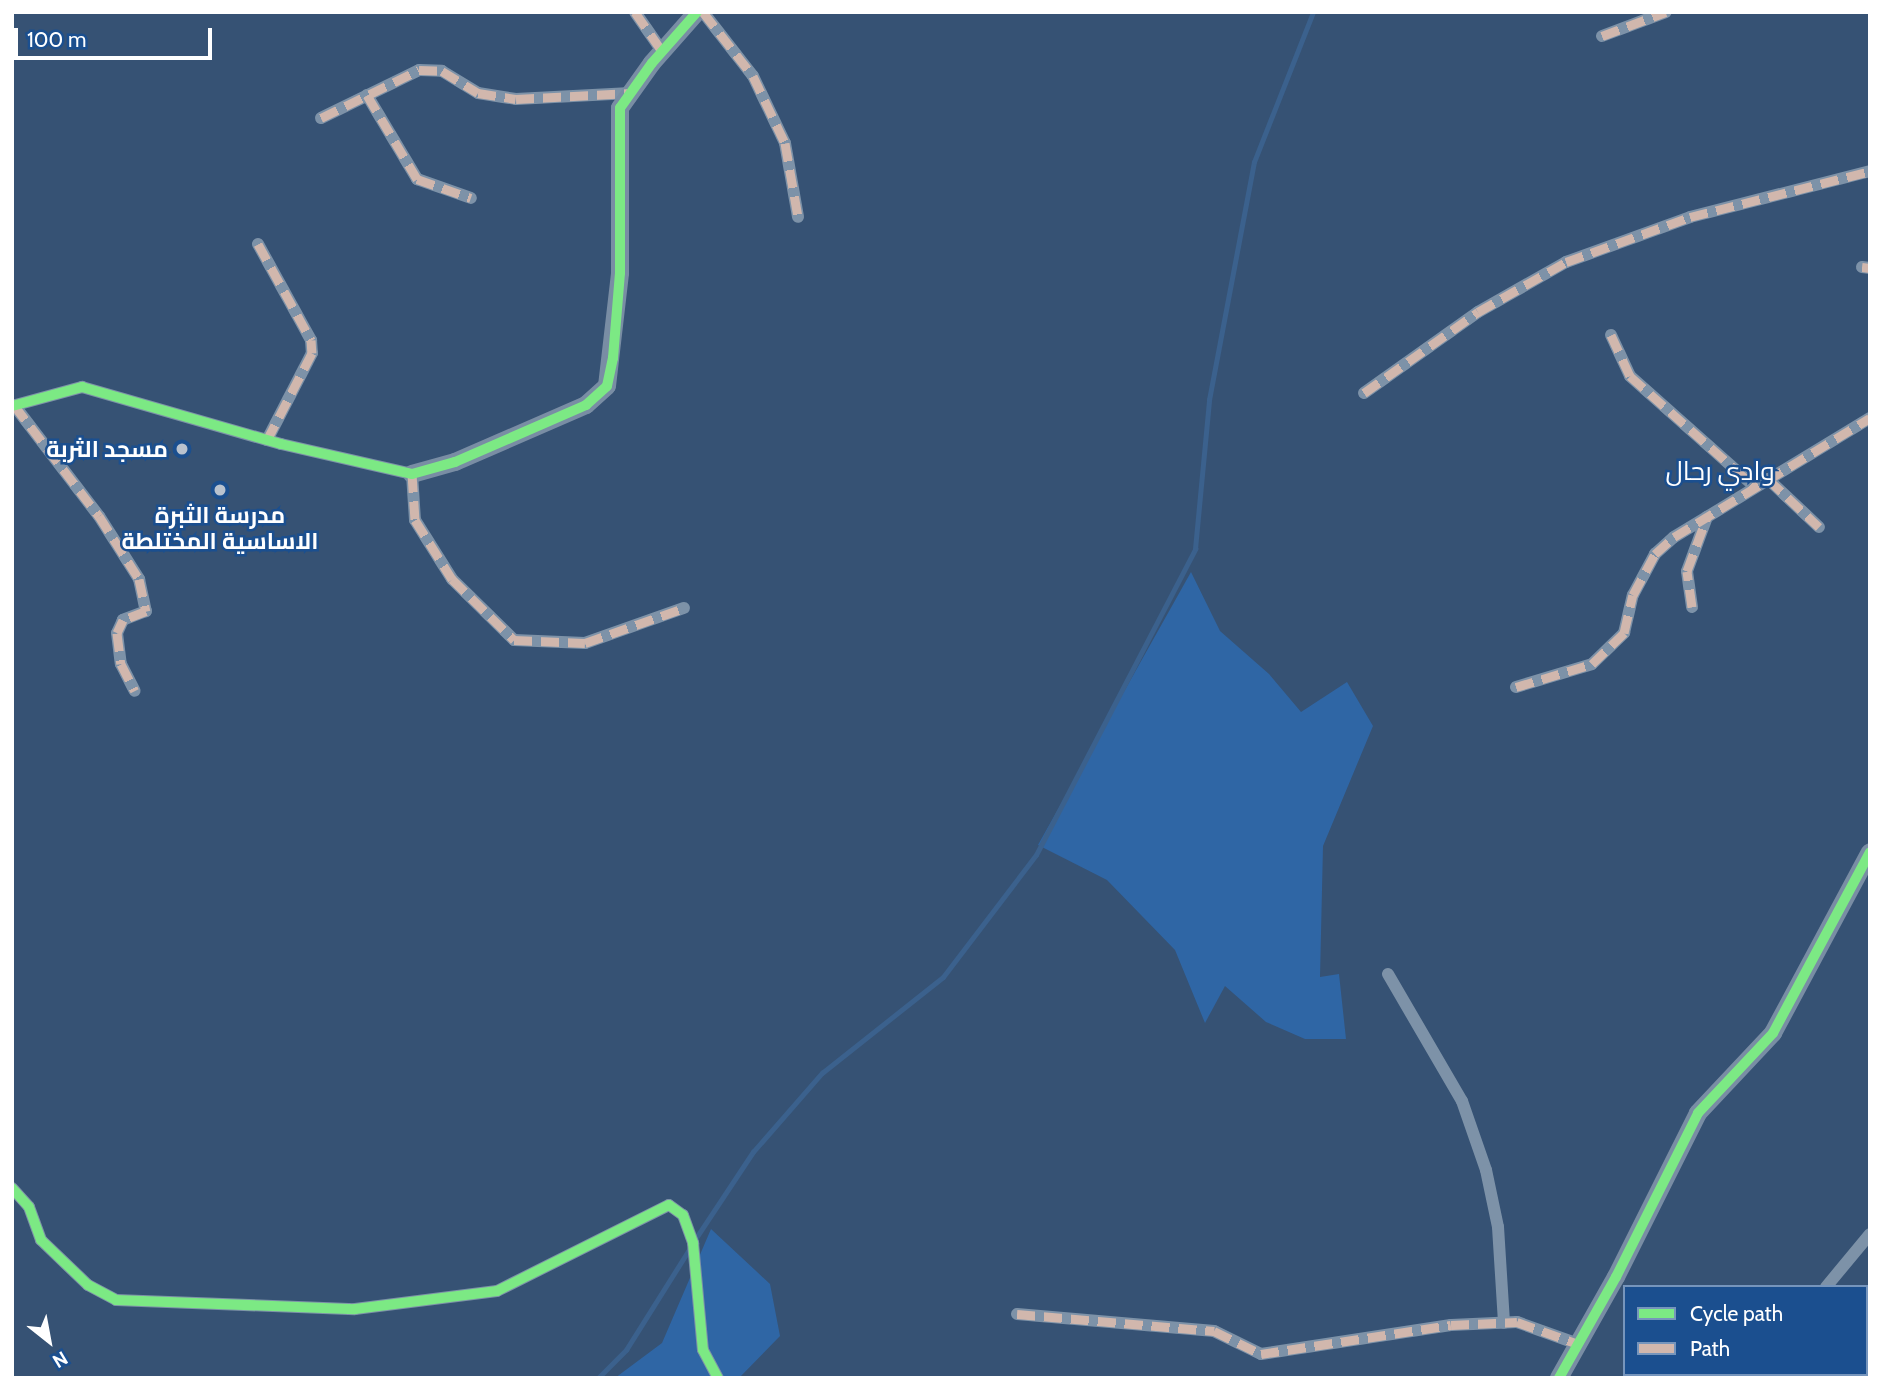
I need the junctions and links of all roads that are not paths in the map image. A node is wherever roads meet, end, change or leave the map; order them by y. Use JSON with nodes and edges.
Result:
{"nodes":[{"id":1,"x":635,"y":12,"type":"edge"},
{"id":2,"x":697,"y":12,"type":"edge"},
{"id":3,"x":703,"y":12,"type":"edge"},
{"id":4,"x":1666,"y":12,"type":"edge"},
{"id":5,"x":1602,"y":36,"type":"dead end"},
{"id":6,"x":662,"y":51,"type":"junction"},
{"id":7,"x":631,"y":93,"type":"junction"},
{"id":8,"x":368,"y":95,"type":"junction"},
{"id":9,"x":321,"y":118,"type":"dead end"},
{"id":10,"x":1870,"y":171,"type":"edge"},
{"id":11,"x":471,"y":198,"type":"dead end"},
{"id":12,"x":797,"y":216,"type":"dead end"},
{"id":13,"x":258,"y":244,"type":"dead end"},
{"id":14,"x":1611,"y":335,"type":"dead end"},
{"id":15,"x":1364,"y":393,"type":"dead end"},
{"id":16,"x":13,"y":406,"type":"edge"},
{"id":17,"x":1870,"y":418,"type":"edge"},
{"id":18,"x":267,"y":440,"type":"junction"},
{"id":19,"x":412,"y":474,"type":"junction"},
{"id":20,"x":1768,"y":479,"type":"junction"},
{"id":21,"x":1755,"y":487,"type":"junction"},
{"id":22,"x":1707,"y":516,"type":"junction"},
{"id":23,"x":1819,"y":527,"type":"dead end"},
{"id":24,"x":1692,"y":607,"type":"dead end"},
{"id":25,"x":684,"y":608,"type":"dead end"},
{"id":26,"x":1516,"y":687,"type":"dead end"},
{"id":27,"x":135,"y":691,"type":"dead end"},
{"id":28,"x":1870,"y":852,"type":"edge"},
{"id":29,"x":1388,"y":974,"type":"dead end"},
{"id":30,"x":12,"y":1188,"type":"edge"},
{"id":31,"x":1870,"y":1234,"type":"edge"},
{"id":32,"x":1828,"y":1285,"type":"edge"},
{"id":33,"x":1017,"y":1314,"type":"dead end"},
{"id":34,"x":1504,"y":1323,"type":"junction"},
{"id":35,"x":1578,"y":1344,"type":"junction"},
{"id":36,"x":718,"y":1378,"type":"edge"},
{"id":37,"x":1559,"y":1378,"type":"edge"}],
"edges":[{"from":1,"to":6,"type":"street"},
{"from":2,"to":6,"type":"street"},
{"from":3,"to":12,"type":"street"},
{"from":4,"to":5,"type":"street"},
{"from":6,"to":7,"type":"street"},
{"from":7,"to":8,"type":"street"},
{"from":7,"to":19,"type":"street"},
{"from":8,"to":9,"type":"street"},
{"from":8,"to":11,"type":"street"},
{"from":10,"to":15,"type":"street"},
{"from":13,"to":18,"type":"street"},
{"from":14,"to":21,"type":"street"},
{"from":16,"to":18,"type":"street"},
{"from":16,"to":27,"type":"street"},
{"from":17,"to":20,"type":"street"},
{"from":18,"to":19,"type":"street"},
{"from":19,"to":25,"type":"street"},
{"from":20,"to":21,"type":"street"},
{"from":20,"to":23,"type":"street"},
{"from":21,"to":22,"type":"street"},
{"from":22,"to":24,"type":"street"},
{"from":22,"to":26,"type":"street"},
{"from":28,"to":35,"type":"street"},
{"from":29,"to":34,"type":"street"},
{"from":30,"to":36,"type":"street"},
{"from":31,"to":32,"type":"street"},
{"from":33,"to":34,"type":"street"},
{"from":34,"to":35,"type":"street"},
{"from":35,"to":37,"type":"street"}]}
